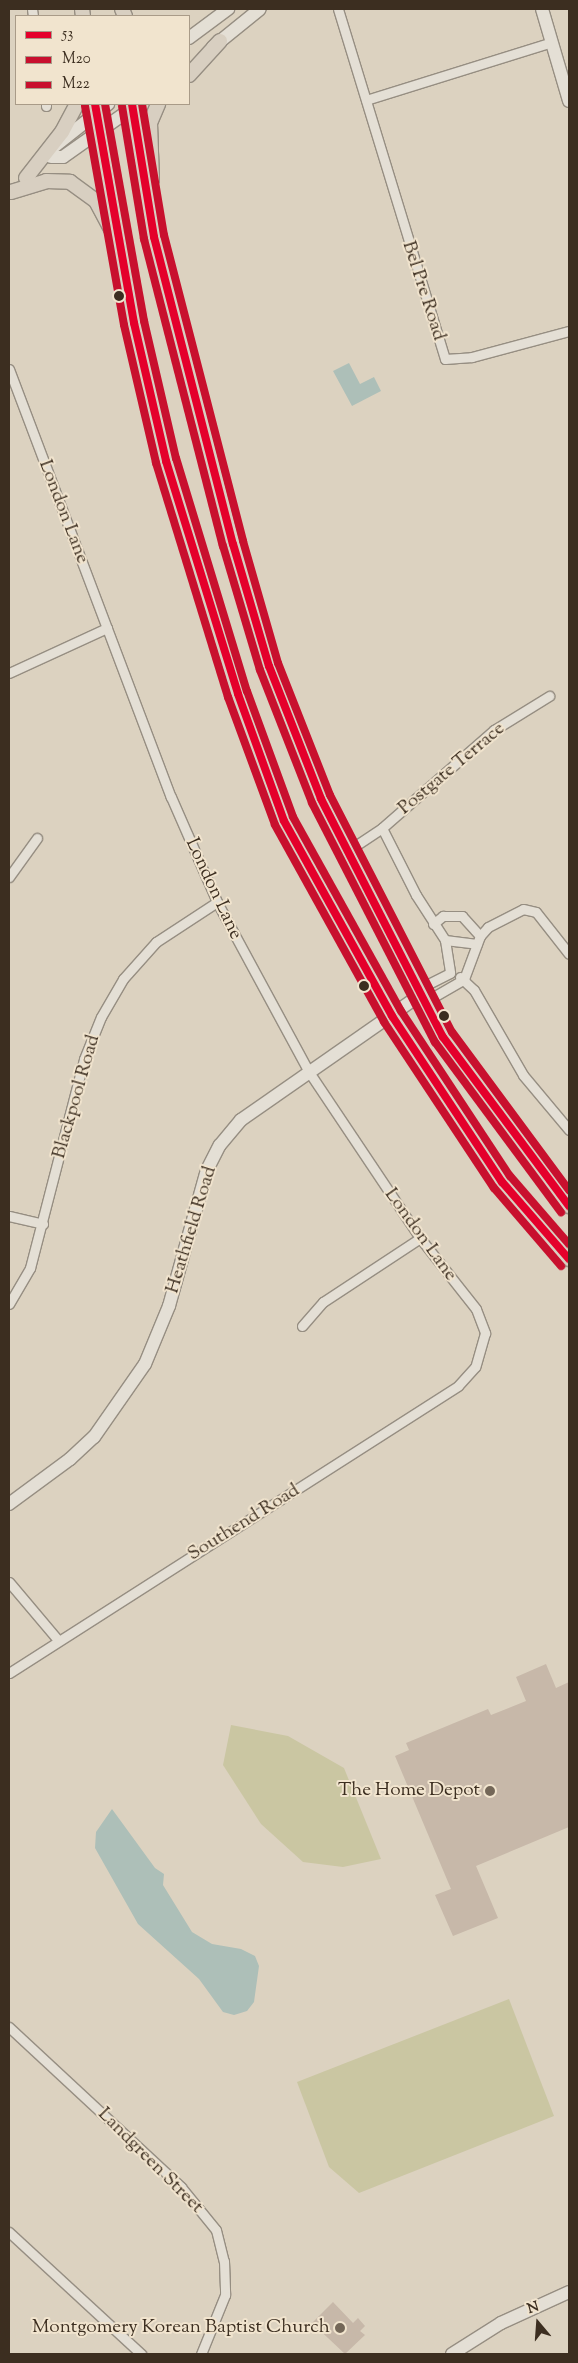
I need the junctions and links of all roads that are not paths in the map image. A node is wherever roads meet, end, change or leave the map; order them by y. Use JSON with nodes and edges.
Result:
{"nodes":[{"id":1,"x":228,"y":9,"type":"edge"},
{"id":2,"x":260,"y":9,"type":"edge"},
{"id":3,"x":338,"y":9,"type":"edge"},
{"id":4,"x":542,"y":9,"type":"edge"},
{"id":5,"x":190,"y":37,"type":"edge"},
{"id":6,"x":220,"y":42,"type":"junction"},
{"id":7,"x":552,"y":42,"type":"junction"},
{"id":8,"x":190,"y":65,"type":"edge"},
{"id":9,"x":190,"y":74,"type":"edge"},
{"id":10,"x":366,"y":100,"type":"junction"},
{"id":11,"x":569,"y":101,"type":"edge"},
{"id":12,"x":76,"y":105,"type":"edge"},
{"id":13,"x":134,"y":105,"type":"edge"},
{"id":14,"x":158,"y":105,"type":"edge"},
{"id":15,"x":96,"y":108,"type":"edge"},
{"id":16,"x":98,"y":132,"type":"junction"},
{"id":17,"x":51,"y":157,"type":"junction"},
{"id":18,"x":26,"y":178,"type":"junction"},
{"id":19,"x":10,"y":192,"type":"edge"},
{"id":20,"x":153,"y":231,"type":"junction"},
{"id":21,"x":121,"y":247,"type":"junction"},
{"id":22,"x":569,"y":331,"type":"edge"},
{"id":23,"x":9,"y":369,"type":"edge"},
{"id":24,"x":107,"y":628,"type":"junction"},
{"id":25,"x":9,"y":673,"type":"edge"},
{"id":26,"x":549,"y":696,"type":"dead end"},
{"id":27,"x":382,"y":828,"type":"junction"},
{"id":28,"x":37,"y":838,"type":"dead end"},
{"id":29,"x":346,"y":852,"type":"junction"},
{"id":30,"x":9,"y":877,"type":"edge"},
{"id":31,"x":217,"y":902,"type":"junction"},
{"id":32,"x":433,"y":924,"type":"junction"},
{"id":33,"x":444,"y":940,"type":"junction"},
{"id":34,"x":479,"y":940,"type":"junction"},
{"id":35,"x":569,"y":954,"type":"edge"},
{"id":36,"x":450,"y":973,"type":"junction"},
{"id":37,"x":464,"y":979,"type":"junction"},
{"id":38,"x":420,"y":995,"type":"junction"},
{"id":39,"x":392,"y":1016,"type":"junction"},
{"id":40,"x":309,"y":1072,"type":"junction"},
{"id":41,"x":569,"y":1130,"type":"edge"},
{"id":42,"x":569,"y":1206,"type":"edge"},
{"id":43,"x":9,"y":1216,"type":"edge"},
{"id":44,"x":43,"y":1224,"type":"junction"},
{"id":45,"x":420,"y":1238,"type":"junction"},
{"id":46,"x":569,"y":1260,"type":"edge"},
{"id":47,"x":9,"y":1304,"type":"edge"},
{"id":48,"x":302,"y":1326,"type":"dead end"},
{"id":49,"x":475,"y":1367,"type":"joint"},
{"id":50,"x":9,"y":1504,"type":"edge"},
{"id":51,"x":9,"y":1582,"type":"edge"},
{"id":52,"x":58,"y":1640,"type":"junction"},
{"id":53,"x":9,"y":1673,"type":"edge"},
{"id":54,"x":9,"y":2027,"type":"edge"},
{"id":55,"x":10,"y":2237,"type":"edge"},
{"id":56,"x":569,"y":2292,"type":"edge"},
{"id":57,"x":141,"y":2354,"type":"edge"},
{"id":58,"x":201,"y":2354,"type":"edge"},
{"id":59,"x":452,"y":2354,"type":"edge"}],
"edges":[{"from":1,"to":5,"type":"street"},
{"from":2,"to":6,"type":"street"},
{"from":3,"to":10,"type":"street","name":"Bel Pre Road"},
{"from":4,"to":7,"type":"street"},
{"from":6,"to":8,"type":"street"},
{"from":6,"to":9,"type":"main road"},
{"from":7,"to":10,"type":"street"},
{"from":7,"to":11,"type":"street"},
{"from":10,"to":22,"type":"street","name":"Bel Pre Road"},
{"from":12,"to":18,"type":"main road"},
{"from":13,"to":16,"type":"street"},
{"from":13,"to":20,"type":"main road"},
{"from":14,"to":20,"type":"main road"},
{"from":15,"to":16,"type":"main road"},
{"from":15,"to":17,"type":"street"},
{"from":16,"to":17,"type":"street"},
{"from":16,"to":21,"type":"main road"},
{"from":17,"to":18,"type":"street"},
{"from":18,"to":19,"type":"street"},
{"from":19,"to":21,"type":"main road"},
{"from":20,"to":29,"type":"main road"},
{"from":21,"to":39,"type":"main road"},
{"from":23,"to":24,"type":"street","name":"London Lane"},
{"from":24,"to":25,"type":"street"},
{"from":24,"to":31,"type":"street","name":"London Lane"},
{"from":26,"to":27,"type":"street","name":"Postgate Terrace"},
{"from":27,"to":29,"type":"street","name":"Postgate Terrace"},
{"from":27,"to":32,"type":"street","name":"Postgate Terrace"},
{"from":28,"to":30,"type":"street"},
{"from":29,"to":38,"type":"main road"},
{"from":31,"to":40,"type":"street","name":"London Lane"},
{"from":31,"to":44,"type":"street","name":"Blackpool Road"},
{"from":32,"to":33,"type":"street","name":"Postgate Terrace"},
{"from":32,"to":34,"type":"street"},
{"from":33,"to":34,"type":"street"},
{"from":33,"to":36,"type":"street","name":"Postgate Terrace"},
{"from":34,"to":35,"type":"street"},
{"from":34,"to":37,"type":"street"},
{"from":36,"to":37,"type":"street"},
{"from":36,"to":38,"type":"street"},
{"from":37,"to":38,"type":"street"},
{"from":37,"to":41,"type":"street"},
{"from":38,"to":39,"type":"street","name":"Heathfield Road"},
{"from":38,"to":42,"type":"main road"},
{"from":39,"to":40,"type":"street","name":"Heathfield Road"},
{"from":39,"to":46,"type":"main road"},
{"from":40,"to":45,"type":"street","name":"London Lane"},
{"from":40,"to":50,"type":"street","name":"Heathfield Road"},
{"from":43,"to":44,"type":"street"},
{"from":44,"to":47,"type":"street","name":"Blackpool Road"},
{"from":45,"to":48,"type":"street"},
{"from":45,"to":49,"type":"street","name":"London Lane"},
{"from":49,"to":52,"type":"street","name":"Southend Road"},
{"from":51,"to":52,"type":"street"},
{"from":52,"to":53,"type":"street","name":"Southend Road"},
{"from":54,"to":58,"type":"street","name":"Landgreen Street"},
{"from":55,"to":57,"type":"street"},
{"from":56,"to":59,"type":"street"}]}
